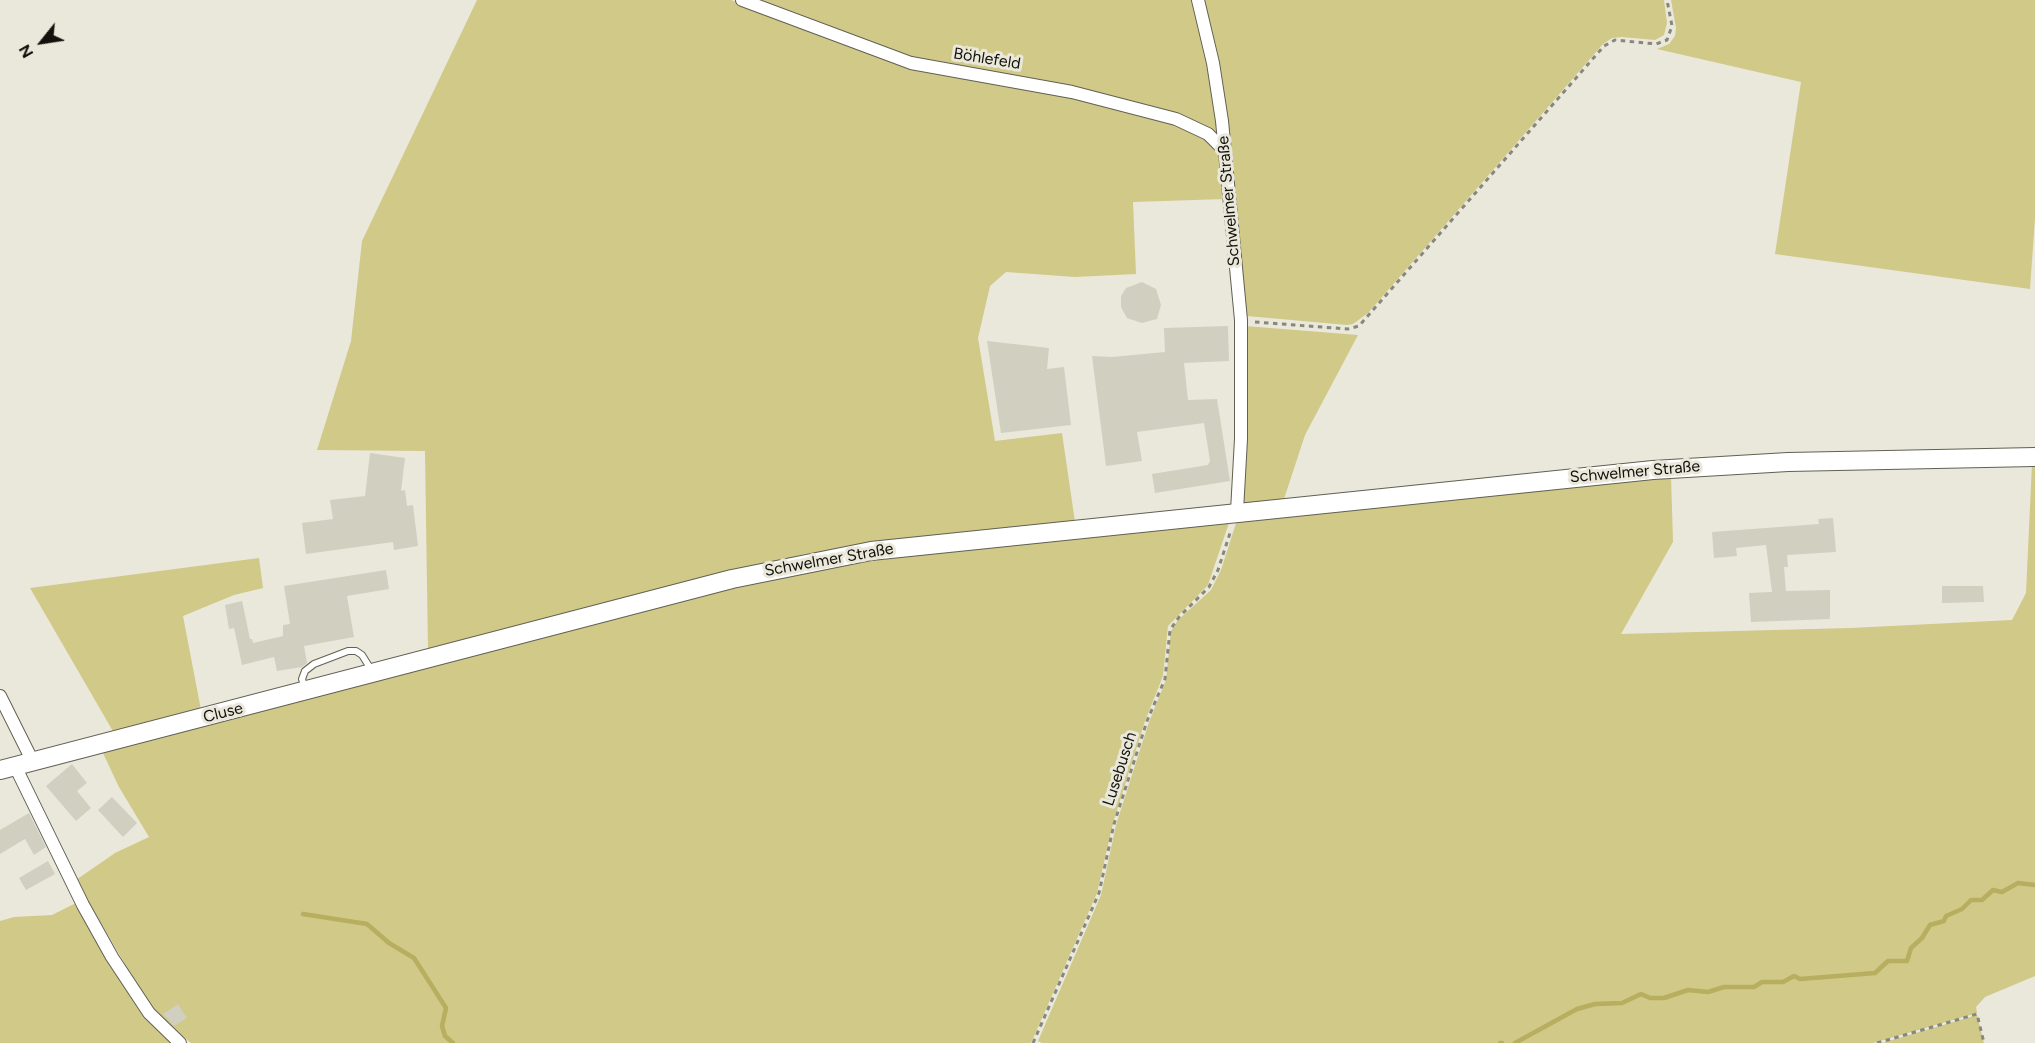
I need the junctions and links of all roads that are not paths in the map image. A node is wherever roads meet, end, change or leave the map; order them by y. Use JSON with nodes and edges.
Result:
{"nodes":[{"id":1,"x":742,"y":0,"type":"edge"},
{"id":2,"x":1198,"y":0,"type":"edge"},
{"id":3,"x":1224,"y":150,"type":"junction"},
{"id":4,"x":2035,"y":457,"type":"edge"},
{"id":5,"x":1237,"y":511,"type":"junction"},
{"id":6,"x":431,"y":659,"type":"joint"},
{"id":7,"x":373,"y":674,"type":"junction"},
{"id":8,"x":305,"y":691,"type":"junction"},
{"id":9,"x":0,"y":696,"type":"edge"},
{"id":10,"x":33,"y":762,"type":"junction"},
{"id":11,"x":7,"y":768,"type":"edge"},
{"id":12,"x":180,"y":1043,"type":"edge"}],
"edges":[{"from":1,"to":3,"type":"street","name":"Böhlefeld"},
{"from":2,"to":3,"type":"street","name":"Schwelmer Straße"},
{"from":3,"to":5,"type":"street","name":"Schwelmer Straße"},
{"from":4,"to":5,"type":"main road","name":"Schwelmer Straße"},
{"from":5,"to":6,"type":"main road","name":"Schwelmer Straße"},
{"from":6,"to":7,"type":"main road","name":"Cluse"},
{"from":7,"to":8,"type":"main road","name":"Cluse"},
{"from":7,"to":8,"type":"lane"},
{"from":8,"to":10,"type":"main road","name":"Cluse"},
{"from":9,"to":10,"type":"street"},
{"from":10,"to":11,"type":"main road","name":"Cluse"},
{"from":11,"to":12,"type":"street","name":"Cluse"}]}
